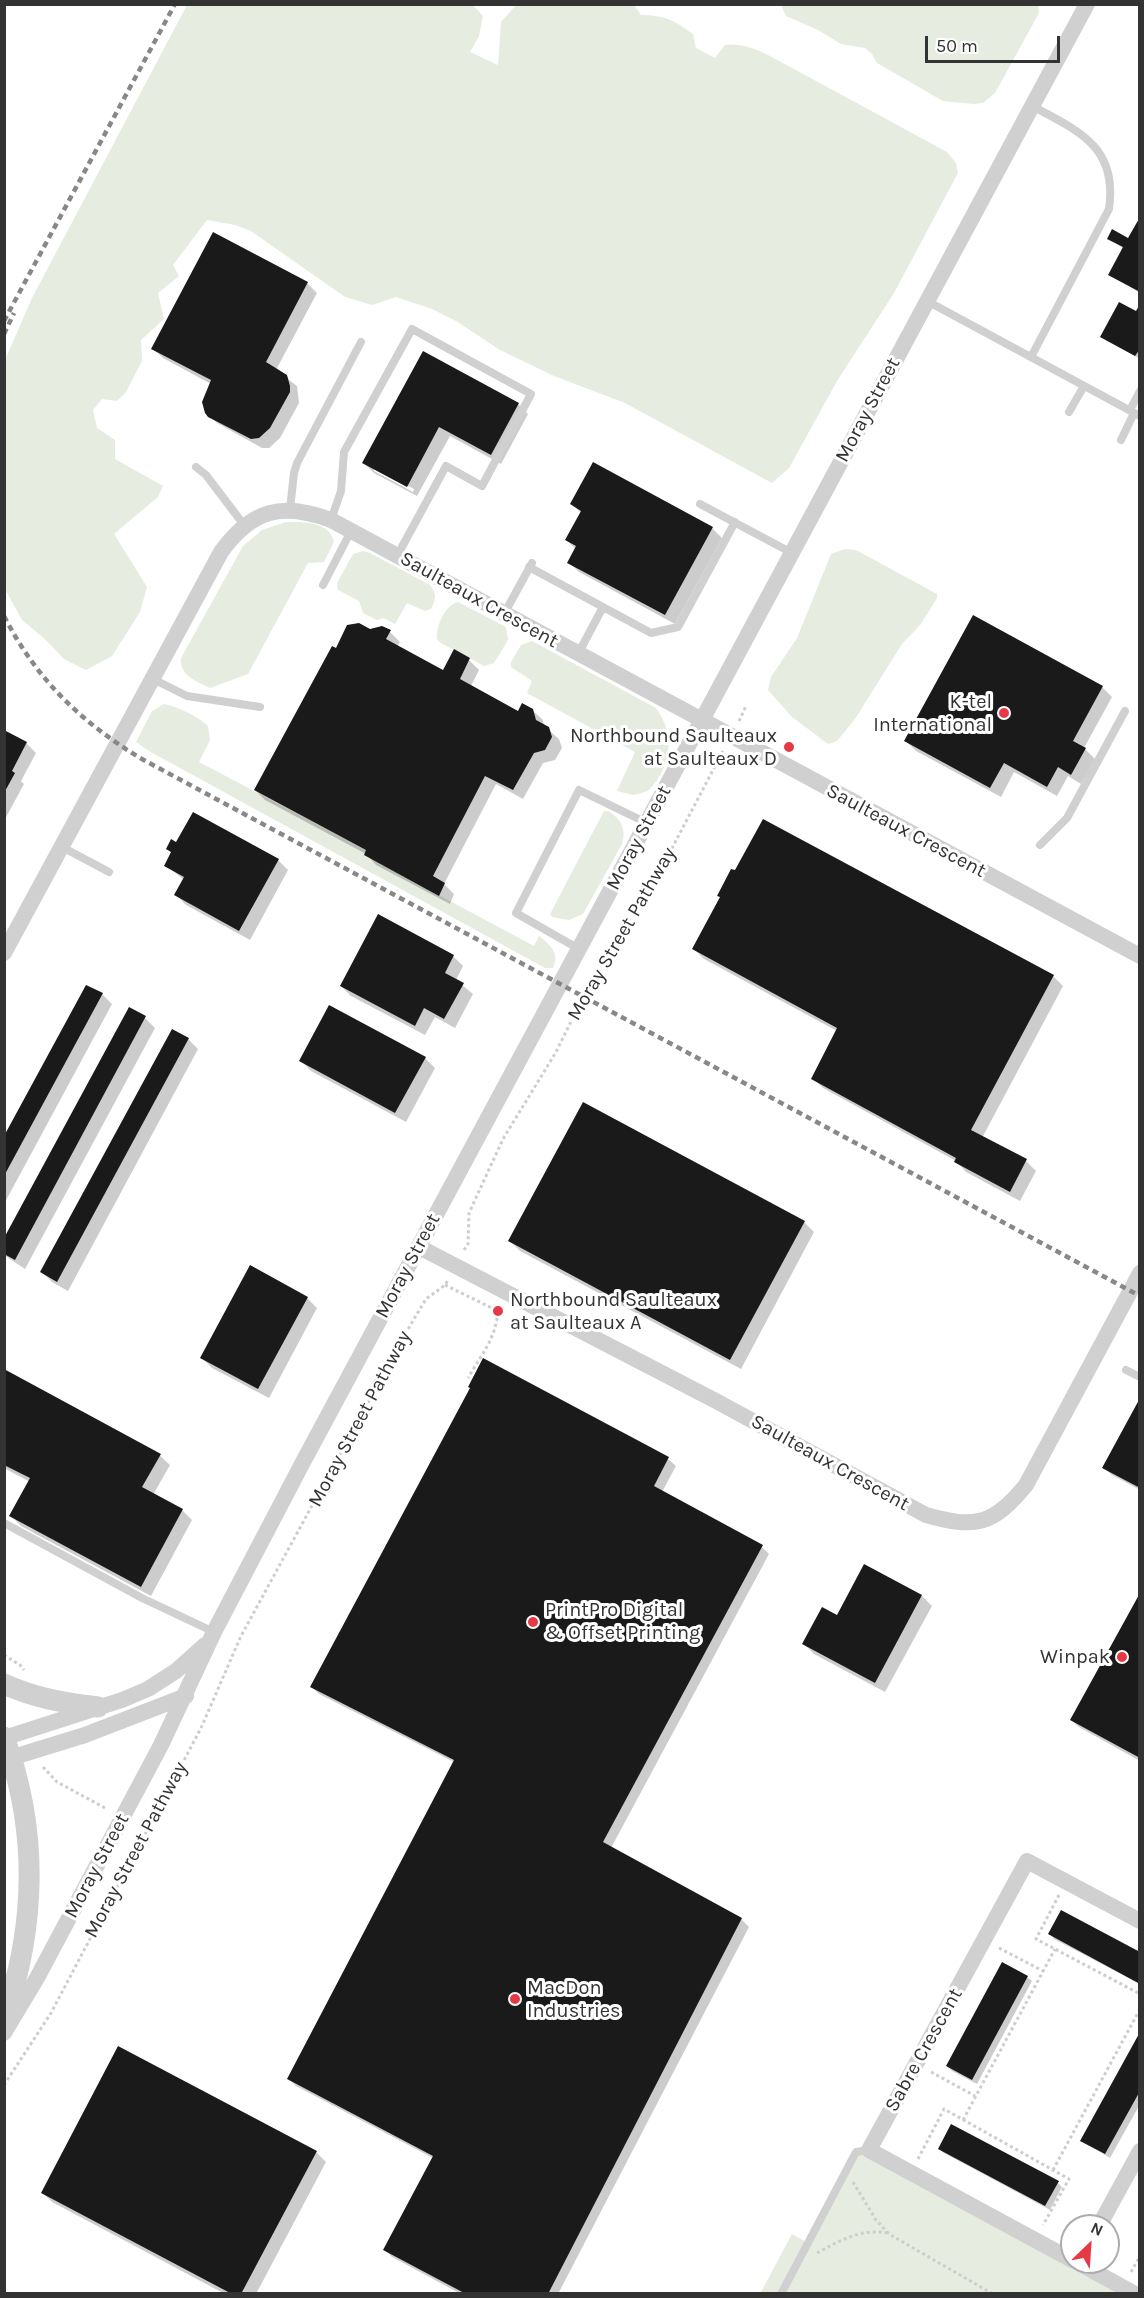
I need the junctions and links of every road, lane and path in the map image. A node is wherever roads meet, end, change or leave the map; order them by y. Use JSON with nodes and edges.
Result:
{"nodes":[{"id":1,"x":1087,"y":4,"type":"edge"},
{"id":2,"x":1032,"y":106,"type":"junction"},
{"id":3,"x":927,"y":301,"type":"junction"},
{"id":4,"x":361,"y":342,"type":"dead end"},
{"id":5,"x":1031,"y":357,"type":"junction"},
{"id":6,"x":1084,"y":386,"type":"junction"},
{"id":7,"x":1140,"y":392,"type":"edge"},
{"id":8,"x":1069,"y":412,"type":"dead end"},
{"id":9,"x":1134,"y":413,"type":"edge"},
{"id":10,"x":1121,"y":440,"type":"dead end"},
{"id":11,"x":196,"y":467,"type":"dead end"},
{"id":12,"x":700,"y":504,"type":"dead end"},
{"id":13,"x":290,"y":509,"type":"junction"},
{"id":14,"x":331,"y":520,"type":"junction"},
{"id":15,"x":735,"y":522,"type":"junction"},
{"id":16,"x":244,"y":525,"type":"junction"},
{"id":17,"x":351,"y":531,"type":"junction"},
{"id":18,"x":792,"y":553,"type":"junction"},
{"id":19,"x":397,"y":556,"type":"junction"},
{"id":20,"x":323,"y":585,"type":"dead end"},
{"id":21,"x":603,"y":607,"type":"junction"},
{"id":22,"x":504,"y":614,"type":"junction"},
{"id":23,"x":578,"y":654,"type":"junction"},
{"id":24,"x":153,"y":680,"type":"junction"},
{"id":25,"x":260,"y":707,"type":"dead end"},
{"id":26,"x":1125,"y":711,"type":"dead end"},
{"id":27,"x":701,"y":721,"type":"junction"},
{"id":28,"x":718,"y":762,"type":"dead end"},
{"id":29,"x":647,"y":823,"type":"junction"},
{"id":30,"x":1040,"y":845,"type":"dead end"},
{"id":31,"x":62,"y":847,"type":"junction"},
{"id":32,"x":109,"y":872,"type":"dead end"},
{"id":33,"x":579,"y":949,"type":"junction"},
{"id":34,"x":4,"y":953,"type":"edge"},
{"id":35,"x":1140,"y":956,"type":"edge"},
{"id":36,"x":419,"y":1246,"type":"junction"},
{"id":37,"x":456,"y":1265,"type":"junction"},
{"id":38,"x":1140,"y":1273,"type":"edge"},
{"id":39,"x":445,"y":1285,"type":"junction"},
{"id":40,"x":1126,"y":1370,"type":"dead end"},
{"id":41,"x":1140,"y":1377,"type":"edge"},
{"id":42,"x":468,"y":1378,"type":"dead end"},
{"id":43,"x":4,"y":1523,"type":"edge"},
{"id":44,"x":212,"y":1637,"type":"junction"},
{"id":45,"x":4,"y":1684,"type":"edge"},
{"id":46,"x":186,"y":1696,"type":"junction"},
{"id":47,"x":98,"y":1707,"type":"junction"},
{"id":48,"x":4,"y":1738,"type":"edge"},
{"id":49,"x":8,"y":1759,"type":"edge"},
{"id":50,"x":1066,"y":1881,"type":"junction"},
{"id":51,"x":1140,"y":1921,"type":"edge"},
{"id":52,"x":984,"y":1940,"type":"junction"},
{"id":53,"x":1055,"y":1949,"type":"junction"},
{"id":54,"x":1043,"y":1971,"type":"junction"},
{"id":55,"x":1140,"y":1994,"type":"edge"},
{"id":56,"x":1140,"y":2009,"type":"edge"},
{"id":57,"x":4,"y":2019,"type":"edge"},
{"id":58,"x":4,"y":2033,"type":"edge"},
{"id":59,"x":916,"y":2063,"type":"junction"},
{"id":60,"x":4,"y":2085,"type":"edge"},
{"id":61,"x":976,"y":2097,"type":"junction"},
{"id":62,"x":963,"y":2120,"type":"junction"},
{"id":63,"x":869,"y":2150,"type":"junction"},
{"id":64,"x":1140,"y":2151,"type":"edge"},
{"id":65,"x":1053,"y":2170,"type":"junction"},
{"id":66,"x":846,"y":2171,"type":"junction"},
{"id":67,"x":911,"y":2173,"type":"junction"},
{"id":68,"x":1106,"y":2214,"type":"edge"},
{"id":69,"x":889,"y":2234,"type":"junction"},
{"id":70,"x":1035,"y":2240,"type":"junction"},
{"id":71,"x":1060,"y":2253,"type":"edge"},
{"id":72,"x":797,"y":2265,"type":"junction"},
{"id":73,"x":1099,"y":2274,"type":"edge"},
{"id":74,"x":782,"y":2294,"type":"edge"},
{"id":75,"x":993,"y":2294,"type":"edge"},
{"id":76,"x":1135,"y":2294,"type":"edge"}],
"edges":[{"from":1,"to":2,"type":"street","name":"Moray Street"},
{"from":2,"to":3,"type":"street","name":"Moray Street"},
{"from":2,"to":5,"type":"lane"},
{"from":3,"to":5,"type":"lane"},
{"from":3,"to":18,"type":"street","name":"Moray Street"},
{"from":4,"to":13,"type":"lane"},
{"from":5,"to":6,"type":"lane"},
{"from":6,"to":8,"type":"lane"},
{"from":6,"to":9,"type":"lane"},
{"from":7,"to":9,"type":"lane"},
{"from":9,"to":10,"type":"lane"},
{"from":11,"to":16,"type":"lane"},
{"from":12,"to":15,"type":"lane"},
{"from":13,"to":14,"type":"street","name":"Saulteaux Crescent"},
{"from":13,"to":16,"type":"street","name":"Saulteaux Crescent"},
{"from":14,"to":17,"type":"street","name":"Saulteaux Crescent"},
{"from":14,"to":19,"type":"lane"},
{"from":15,"to":18,"type":"lane"},
{"from":15,"to":21,"type":"lane"},
{"from":16,"to":24,"type":"street","name":"Saulteaux Crescent"},
{"from":17,"to":19,"type":"street","name":"Saulteaux Crescent"},
{"from":17,"to":20,"type":"lane"},
{"from":18,"to":27,"type":"street","name":"Moray Street"},
{"from":19,"to":22,"type":"street","name":"Saulteaux Crescent"},
{"from":21,"to":22,"type":"lane"},
{"from":21,"to":23,"type":"lane"},
{"from":22,"to":23,"type":"street","name":"Saulteaux Crescent"},
{"from":23,"to":27,"type":"street","name":"Saulteaux Crescent"},
{"from":24,"to":25,"type":"lane"},
{"from":24,"to":31,"type":"street","name":"Saulteaux Crescent"},
{"from":26,"to":30,"type":"lane"},
{"from":27,"to":29,"type":"street","name":"Moray Street"},
{"from":27,"to":35,"type":"street","name":"Saulteaux Crescent"},
{"from":28,"to":37,"type":"path","name":"Moray Street Pathway"},
{"from":29,"to":33,"type":"street","name":"Moray Street"},
{"from":29,"to":33,"type":"lane"},
{"from":31,"to":32,"type":"lane"},
{"from":31,"to":34,"type":"street","name":"Saulteaux Crescent"},
{"from":33,"to":36,"type":"street","name":"Moray Street"},
{"from":36,"to":37,"type":"street","name":"Saulteaux Crescent"},
{"from":36,"to":44,"type":"street","name":"Moray Street"},
{"from":37,"to":38,"type":"street","name":"Saulteaux Crescent"},
{"from":37,"to":39,"type":"path","name":"Moray Street Pathway"},
{"from":39,"to":42,"type":"path"},
{"from":39,"to":60,"type":"path","name":"Moray Street Pathway"},
{"from":40,"to":41,"type":"lane"},
{"from":43,"to":44,"type":"lane"},
{"from":44,"to":46,"type":"street","name":"Moray Street"},
{"from":44,"to":47,"type":"street","name":"Moray Street"},
{"from":45,"to":47,"type":"street"},
{"from":46,"to":49,"type":"street"},
{"from":46,"to":58,"type":"street","name":"Moray Street"},
{"from":47,"to":48,"type":"street","name":"Moray Street"},
{"from":48,"to":49,"type":"street","name":"Moray Street"},
{"from":49,"to":57,"type":"street","name":"Moray Street"},
{"from":50,"to":51,"type":"street","name":"Sabre Crescent"},
{"from":50,"to":52,"type":"street","name":"Sabre Crescent"},
{"from":50,"to":53,"type":"path"},
{"from":52,"to":54,"type":"path"},
{"from":52,"to":59,"type":"street","name":"Sabre Crescent"},
{"from":53,"to":54,"type":"path"},
{"from":53,"to":55,"type":"path"},
{"from":54,"to":61,"type":"path"},
{"from":56,"to":65,"type":"path"},
{"from":59,"to":61,"type":"path"},
{"from":59,"to":63,"type":"street","name":"Sabre Crescent"},
{"from":61,"to":62,"type":"path"},
{"from":62,"to":65,"type":"path"},
{"from":62,"to":67,"type":"path"},
{"from":63,"to":66,"type":"lane"},
{"from":63,"to":67,"type":"street"},
{"from":64,"to":68,"type":"street"},
{"from":65,"to":70,"type":"path"},
{"from":66,"to":69,"type":"path"},
{"from":66,"to":72,"type":"lane"},
{"from":67,"to":70,"type":"street"},
{"from":69,"to":72,"type":"path"},
{"from":69,"to":75,"type":"path"},
{"from":70,"to":71,"type":"street"},
{"from":72,"to":74,"type":"lane"},
{"from":73,"to":76,"type":"street"}]}
